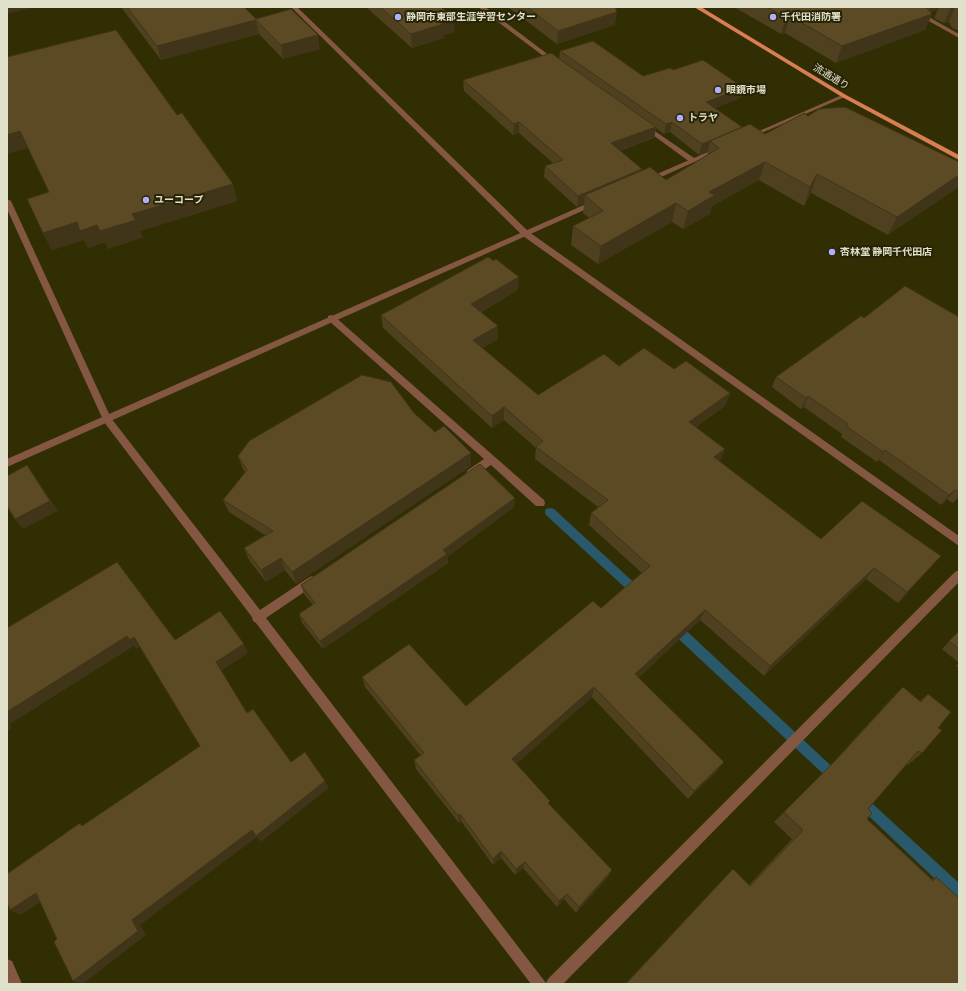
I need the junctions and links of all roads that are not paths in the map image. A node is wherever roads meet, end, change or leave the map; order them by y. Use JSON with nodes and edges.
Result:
{"nodes":[{"id":1,"x":294,"y":7,"type":"edge"},
{"id":2,"x":481,"y":7,"type":"edge"},
{"id":3,"x":697,"y":7,"type":"edge"},
{"id":4,"x":907,"y":7,"type":"edge"},
{"id":5,"x":959,"y":36,"type":"edge"},
{"id":6,"x":563,"y":68,"type":"edge"},
{"id":7,"x":844,"y":96,"type":"junction"},
{"id":8,"x":641,"y":124,"type":"edge"},
{"id":9,"x":743,"y":139,"type":"edge"},
{"id":10,"x":729,"y":145,"type":"edge"},
{"id":11,"x":959,"y":158,"type":"edge"},
{"id":12,"x":693,"y":160,"type":"junction"},
{"id":13,"x":642,"y":183,"type":"edge"},
{"id":14,"x":606,"y":199,"type":"edge"},
{"id":15,"x":7,"y":200,"type":"edge"},
{"id":16,"x":526,"y":234,"type":"junction"},
{"id":17,"x":331,"y":318,"type":"junction"},
{"id":18,"x":107,"y":420,"type":"junction"},
{"id":19,"x":491,"y":460,"type":"junction"},
{"id":20,"x":7,"y":462,"type":"edge"},
{"id":21,"x":465,"y":478,"type":"edge"},
{"id":22,"x":540,"y":503,"type":"dead end"},
{"id":23,"x":959,"y":542,"type":"edge"},
{"id":24,"x":322,"y":574,"type":"edge"},
{"id":25,"x":959,"y":575,"type":"edge"},
{"id":26,"x":257,"y":618,"type":"junction"},
{"id":27,"x":7,"y":966,"type":"edge"},
{"id":28,"x":15,"y":984,"type":"edge"},
{"id":29,"x":540,"y":984,"type":"edge"},
{"id":30,"x":553,"y":984,"type":"edge"}],
"edges":[{"from":1,"to":16,"type":"street"},
{"from":2,"to":6,"type":"street"},
{"from":3,"to":7,"type":"main road","name":"流通通り"},
{"from":4,"to":5,"type":"street"},
{"from":7,"to":9,"type":"street"},
{"from":7,"to":11,"type":"main road","name":"流通通り"},
{"from":8,"to":12,"type":"street"},
{"from":10,"to":12,"type":"street"},
{"from":12,"to":13,"type":"street"},
{"from":14,"to":16,"type":"street"},
{"from":15,"to":18,"type":"street"},
{"from":16,"to":17,"type":"street"},
{"from":16,"to":23,"type":"street"},
{"from":17,"to":18,"type":"street"},
{"from":17,"to":19,"type":"street"},
{"from":18,"to":20,"type":"street"},
{"from":18,"to":26,"type":"street"},
{"from":19,"to":21,"type":"street"},
{"from":19,"to":22,"type":"street"},
{"from":24,"to":26,"type":"street"},
{"from":25,"to":30,"type":"street"},
{"from":26,"to":29,"type":"street"},
{"from":27,"to":28,"type":"street"}]}
